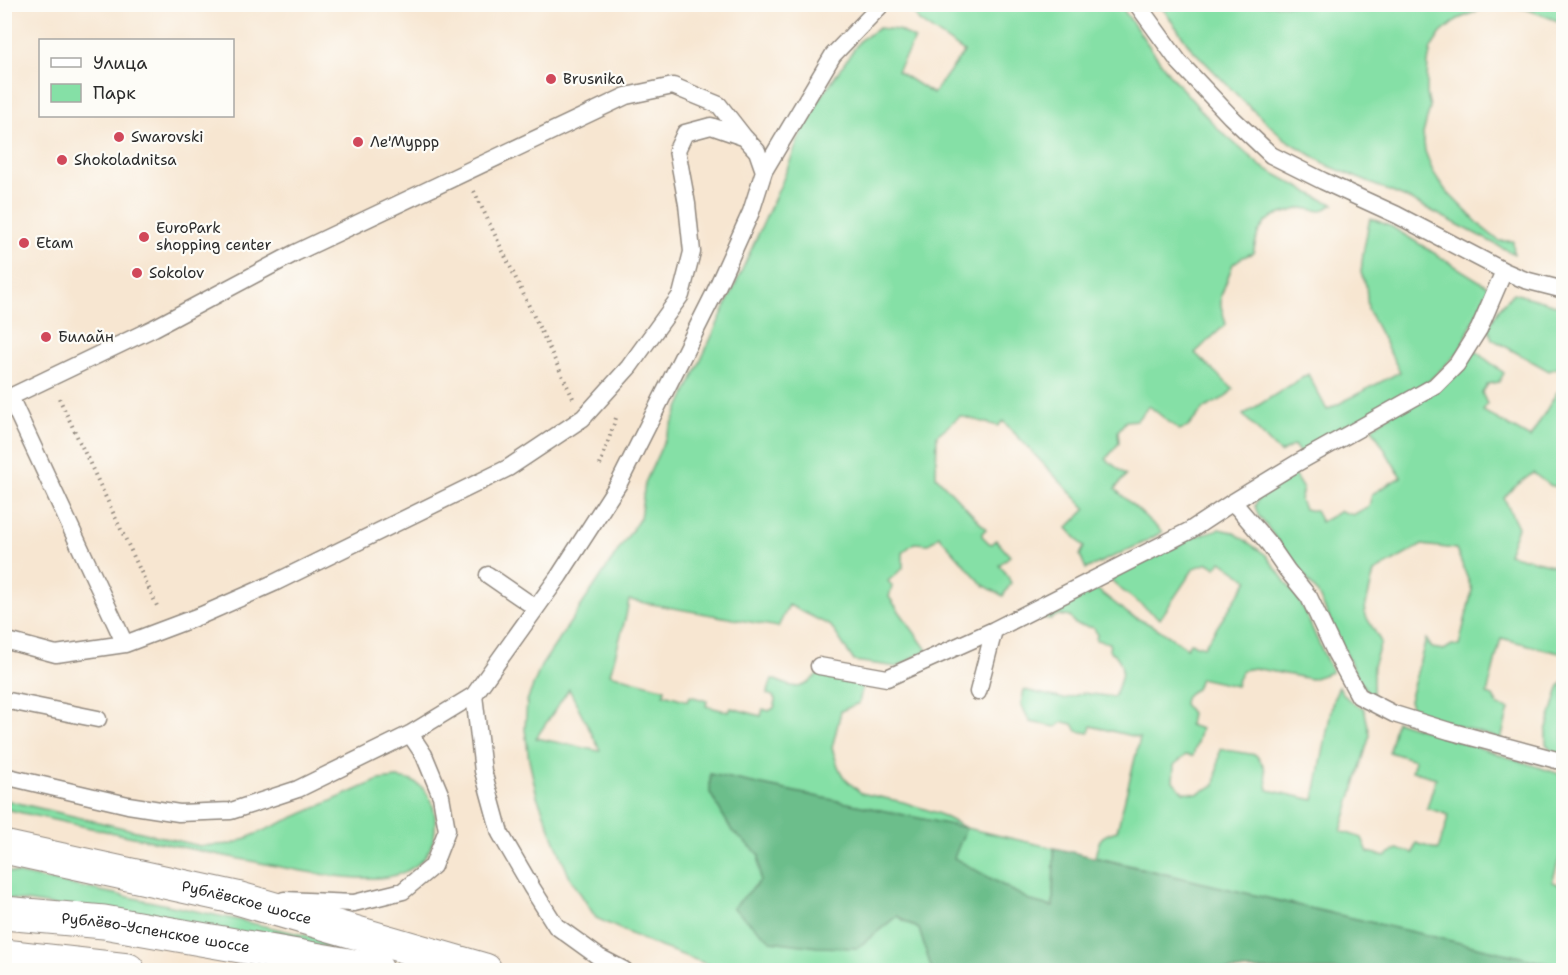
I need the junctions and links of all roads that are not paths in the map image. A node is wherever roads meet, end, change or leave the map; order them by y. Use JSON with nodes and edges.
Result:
{"nodes":[{"id":1,"x":882,"y":4,"type":"edge"},
{"id":2,"x":1137,"y":4,"type":"edge"},
{"id":3,"x":744,"y":137,"type":"junction"},
{"id":4,"x":764,"y":171,"type":"junction"},
{"id":5,"x":1504,"y":271,"type":"junction"},
{"id":6,"x":1563,"y":290,"type":"edge"},
{"id":7,"x":7,"y":396,"type":"edge"},
{"id":8,"x":1233,"y":502,"type":"junction"},
{"id":9,"x":488,"y":575,"type":"dead end"},
{"id":10,"x":536,"y":608,"type":"junction"},
{"id":11,"x":994,"y":630,"type":"junction"},
{"id":12,"x":4,"y":640,"type":"edge"},
{"id":13,"x":125,"y":644,"type":"junction"},
{"id":14,"x":819,"y":666,"type":"dead end"},
{"id":15,"x":978,"y":692,"type":"dead end"},
{"id":16,"x":474,"y":695,"type":"junction"},
{"id":17,"x":4,"y":700,"type":"edge"},
{"id":18,"x":98,"y":719,"type":"dead end"},
{"id":19,"x":410,"y":734,"type":"junction"},
{"id":20,"x":1563,"y":762,"type":"edge"},
{"id":21,"x":4,"y":776,"type":"edge"},
{"id":22,"x":4,"y":846,"type":"edge"},
{"id":23,"x":237,"y":898,"type":"junction"},
{"id":24,"x":4,"y":913,"type":"edge"},
{"id":25,"x":4,"y":956,"type":"edge"},
{"id":26,"x":128,"y":970,"type":"edge"},
{"id":27,"x":377,"y":970,"type":"edge"},
{"id":28,"x":485,"y":970,"type":"edge"},
{"id":29,"x":624,"y":970,"type":"edge"}],
"edges":[{"from":1,"to":4,"type":"lane"},
{"from":2,"to":5,"type":"lane"},
{"from":3,"to":4,"type":"lane"},
{"from":3,"to":7,"type":"lane"},
{"from":3,"to":13,"type":"lane"},
{"from":4,"to":10,"type":"lane"},
{"from":5,"to":6,"type":"lane"},
{"from":5,"to":8,"type":"lane"},
{"from":7,"to":13,"type":"lane"},
{"from":8,"to":11,"type":"lane"},
{"from":8,"to":20,"type":"lane"},
{"from":9,"to":10,"type":"lane"},
{"from":10,"to":16,"type":"lane"},
{"from":11,"to":14,"type":"lane"},
{"from":11,"to":15,"type":"lane"},
{"from":12,"to":13,"type":"lane"},
{"from":16,"to":19,"type":"lane"},
{"from":16,"to":29,"type":"lane"},
{"from":17,"to":18,"type":"lane"},
{"from":19,"to":21,"type":"lane"},
{"from":19,"to":23,"type":"lane"},
{"from":22,"to":23,"type":"main road","name":"Рублёвское шоссе"},
{"from":23,"to":28,"type":"main road","name":"Рублёвское шоссе"},
{"from":24,"to":27,"type":"main road","name":"Рублёво-Успенское шоссе"},
{"from":25,"to":26,"type":"main road"}]}
